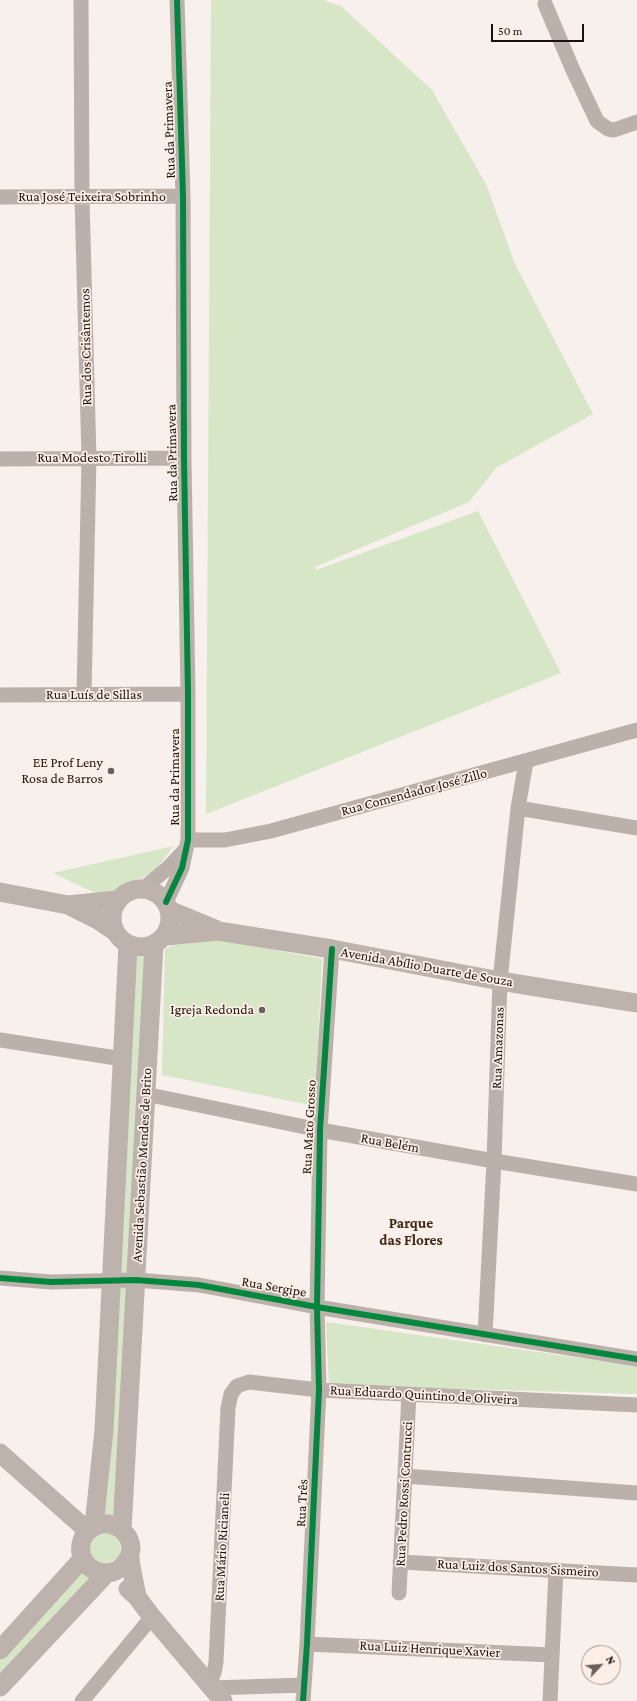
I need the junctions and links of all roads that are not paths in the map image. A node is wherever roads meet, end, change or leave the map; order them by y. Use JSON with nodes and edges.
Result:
{"nodes":[{"id":1,"x":81,"y":0,"type":"edge"},
{"id":2,"x":177,"y":0,"type":"edge"},
{"id":3,"x":545,"y":4,"type":"dead end"},
{"id":4,"x":637,"y":122,"type":"edge"},
{"id":5,"x":183,"y":196,"type":"junction"},
{"id":6,"x":0,"y":198,"type":"edge"},
{"id":7,"x":82,"y":198,"type":"junction"},
{"id":8,"x":0,"y":458,"type":"edge"},
{"id":9,"x":88,"y":458,"type":"junction"},
{"id":10,"x":184,"y":458,"type":"junction"},
{"id":11,"x":188,"y":694,"type":"junction"},
{"id":12,"x":0,"y":695,"type":"edge"},
{"id":13,"x":84,"y":695,"type":"junction"},
{"id":14,"x":637,"y":730,"type":"edge"},
{"id":15,"x":526,"y":762,"type":"junction"},
{"id":16,"x":518,"y":808,"type":"junction"},
{"id":17,"x":637,"y":828,"type":"edge"},
{"id":18,"x":187,"y":845,"type":"junction"},
{"id":19,"x":144,"y":888,"type":"junction"},
{"id":20,"x":0,"y":892,"type":"edge"},
{"id":21,"x":117,"y":900,"type":"junction"},
{"id":22,"x":68,"y":905,"type":"junction"},
{"id":23,"x":168,"y":906,"type":"junction"},
{"id":24,"x":114,"y":931,"type":"junction"},
{"id":25,"x":218,"y":931,"type":"junction"},
{"id":26,"x":159,"y":940,"type":"junction"},
{"id":27,"x":128,"y":945,"type":"junction"},
{"id":28,"x":332,"y":949,"type":"junction"},
{"id":29,"x":500,"y":981,"type":"junction"},
{"id":30,"x":637,"y":1003,"type":"edge"},
{"id":31,"x":0,"y":1040,"type":"edge"},
{"id":32,"x":123,"y":1059,"type":"junction"},
{"id":33,"x":145,"y":1094,"type":"junction"},
{"id":34,"x":320,"y":1130,"type":"junction"},
{"id":35,"x":494,"y":1161,"type":"junction"},
{"id":36,"x":637,"y":1184,"type":"edge"},
{"id":37,"x":0,"y":1278,"type":"edge"},
{"id":38,"x":111,"y":1280,"type":"junction"},
{"id":39,"x":136,"y":1280,"type":"junction"},
{"id":40,"x":317,"y":1307,"type":"junction"},
{"id":41,"x":485,"y":1335,"type":"junction"},
{"id":42,"x":637,"y":1359,"type":"edge"},
{"id":43,"x":319,"y":1390,"type":"junction"},
{"id":44,"x":409,"y":1394,"type":"junction"},
{"id":45,"x":637,"y":1405,"type":"edge"},
{"id":46,"x":228,"y":1408,"type":"joint"},
{"id":47,"x":0,"y":1453,"type":"edge"},
{"id":48,"x":405,"y":1476,"type":"junction"},
{"id":49,"x":637,"y":1493,"type":"edge"},
{"id":50,"x":122,"y":1530,"type":"junction"},
{"id":51,"x":87,"y":1540,"type":"junction"},
{"id":52,"x":129,"y":1556,"type":"junction"},
{"id":53,"x":400,"y":1562,"type":"junction"},
{"id":54,"x":556,"y":1570,"type":"junction"},
{"id":55,"x":109,"y":1573,"type":"junction"},
{"id":56,"x":637,"y":1576,"type":"edge"},
{"id":57,"x":399,"y":1593,"type":"dead end"},
{"id":58,"x":137,"y":1597,"type":"junction"},
{"id":59,"x":152,"y":1617,"type":"junction"},
{"id":60,"x":307,"y":1644,"type":"junction"},
{"id":61,"x":0,"y":1650,"type":"edge"},
{"id":62,"x":552,"y":1655,"type":"junction"},
{"id":63,"x":304,"y":1686,"type":"junction"},
{"id":64,"x":0,"y":1687,"type":"edge"},
{"id":65,"x":214,"y":1691,"type":"edge"},
{"id":66,"x":82,"y":1701,"type":"edge"},
{"id":67,"x":303,"y":1701,"type":"edge"},
{"id":68,"x":550,"y":1701,"type":"edge"}],
"edges":[{"from":1,"to":7,"type":"street","name":"Rua dos Crisântemos"},
{"from":2,"to":5,"type":"street","name":"Rua da Primavera"},
{"from":3,"to":4,"type":"street"},
{"from":5,"to":7,"type":"street","name":"Rua José Teixeira Sobrinho"},
{"from":5,"to":10,"type":"street","name":"Rua da Primavera"},
{"from":6,"to":7,"type":"street","name":"Rua José Teixeira Sobrinho"},
{"from":7,"to":9,"type":"street","name":"Rua dos Crisântemos"},
{"from":8,"to":9,"type":"street","name":"Rua Modesto Tirolli"},
{"from":9,"to":10,"type":"street","name":"Rua Modesto Tirolli"},
{"from":9,"to":13,"type":"street","name":"Rua dos Crisântemos"},
{"from":10,"to":11,"type":"street","name":"Rua da Primavera"},
{"from":11,"to":13,"type":"street","name":"Rua Luís de Sillas"},
{"from":11,"to":18,"type":"street","name":"Rua da Primavera"},
{"from":12,"to":13,"type":"street","name":"Rua Luís de Sillas"},
{"from":14,"to":15,"type":"street","name":"Rua Comendador José Zillo"},
{"from":15,"to":16,"type":"street","name":"Rua Amazonas"},
{"from":15,"to":18,"type":"street","name":"Rua Comendador José Zillo"},
{"from":16,"to":17,"type":"street"},
{"from":16,"to":29,"type":"street","name":"Rua Amazonas"},
{"from":18,"to":19,"type":"street"},
{"from":18,"to":23,"type":"street","name":"Rua da Primavera"},
{"from":19,"to":21,"type":"main road"},
{"from":19,"to":23,"type":"main road"},
{"from":20,"to":22,"type":"main road"},
{"from":21,"to":22,"type":"main road"},
{"from":21,"to":24,"type":"main road"},
{"from":22,"to":24,"type":"main road"},
{"from":23,"to":25,"type":"main road","name":"Avenida Abílio Duarte de Souza"},
{"from":23,"to":26,"type":"main road"},
{"from":24,"to":27,"type":"main road"},
{"from":25,"to":26,"type":"main road","name":"Avenida Abílio Duarte de Souza"},
{"from":25,"to":28,"type":"main road","name":"Avenida Abílio Duarte de Souza"},
{"from":26,"to":27,"type":"main road"},
{"from":26,"to":33,"type":"main road","name":"Avenida Sebastião Mendes de Brito"},
{"from":27,"to":32,"type":"main road","name":"Avenida Sebastião Mendes de Brito"},
{"from":28,"to":29,"type":"main road","name":"Avenida Abílio Duarte de Souza"},
{"from":28,"to":34,"type":"street","name":"Rua Mato Grosso"},
{"from":29,"to":30,"type":"main road","name":"Avenida Abílio Duarte de Souza"},
{"from":29,"to":35,"type":"street","name":"Rua Amazonas"},
{"from":31,"to":32,"type":"street"},
{"from":32,"to":38,"type":"main road","name":"Avenida Sebastião Mendes de Brito"},
{"from":33,"to":34,"type":"street","name":"Rua Belém"},
{"from":33,"to":39,"type":"main road","name":"Avenida Sebastião Mendes de Brito"},
{"from":34,"to":35,"type":"street","name":"Rua Belém"},
{"from":34,"to":40,"type":"street","name":"Rua Mato Grosso"},
{"from":35,"to":36,"type":"street","name":"Rua Belém"},
{"from":35,"to":41,"type":"street","name":"Rua Amazonas"},
{"from":37,"to":38,"type":"street","name":"Rua Sergipe"},
{"from":38,"to":39,"type":"street","name":"Rua Sergipe"},
{"from":38,"to":51,"type":"main road","name":"Avenida Sebastião Mendes de Brito"},
{"from":39,"to":40,"type":"street","name":"Rua Sergipe"},
{"from":39,"to":50,"type":"main road","name":"Avenida Sebastião Mendes de Brito"},
{"from":40,"to":41,"type":"street","name":"Rua Sergipe"},
{"from":40,"to":43,"type":"street","name":"Rua Três"},
{"from":41,"to":42,"type":"street","name":"Rua Sergipe"},
{"from":43,"to":44,"type":"street","name":"Rua Eduardo Quintino de Oliveira"},
{"from":43,"to":46,"type":"street","name":"Rua Eduardo Quintino de Oliveira"},
{"from":43,"to":60,"type":"street","name":"Rua Três"},
{"from":44,"to":45,"type":"street","name":"Rua Eduardo Quintino de Oliveira"},
{"from":44,"to":48,"type":"street","name":"Rua Pedro Rossi Contrucci"},
{"from":46,"to":65,"type":"street","name":"Rua Mário Ricianeli"},
{"from":47,"to":51,"type":"main road"},
{"from":48,"to":49,"type":"street"},
{"from":48,"to":53,"type":"street","name":"Rua Pedro Rossi Contrucci"},
{"from":50,"to":51,"type":"main road"},
{"from":50,"to":52,"type":"main road"},
{"from":51,"to":55,"type":"main road"},
{"from":51,"to":61,"type":"main road"},
{"from":52,"to":55,"type":"main road"},
{"from":52,"to":58,"type":"main road"},
{"from":53,"to":54,"type":"street","name":"Rua Luiz dos Santos Sismeiro"},
{"from":53,"to":57,"type":"street","name":"Rua Pedro Rossi Contrucci"},
{"from":54,"to":56,"type":"street","name":"Rua Luiz dos Santos Sismeiro"},
{"from":54,"to":62,"type":"street"},
{"from":55,"to":58,"type":"main road"},
{"from":55,"to":64,"type":"main road"},
{"from":58,"to":59,"type":"main road"},
{"from":59,"to":65,"type":"main road"},
{"from":59,"to":66,"type":"street"},
{"from":60,"to":62,"type":"street","name":"Rua Luiz Henrique Xavier"},
{"from":60,"to":63,"type":"street","name":"Rua Três"},
{"from":62,"to":68,"type":"street"},
{"from":63,"to":65,"type":"street"},
{"from":63,"to":67,"type":"street","name":"Rua Três"}]}
